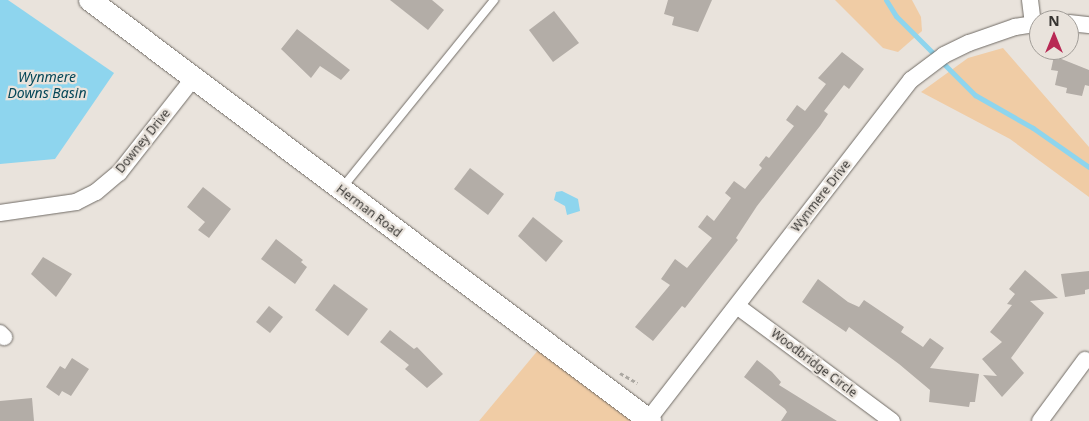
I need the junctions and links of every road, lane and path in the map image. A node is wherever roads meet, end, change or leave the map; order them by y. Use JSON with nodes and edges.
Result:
{"nodes":[{"id":1,"x":90,"y":0,"type":"edge"},
{"id":2,"x":494,"y":0,"type":"edge"},
{"id":3,"x":1029,"y":25,"type":"edge"},
{"id":4,"x":192,"y":80,"type":"junction"},
{"id":5,"x":341,"y":190,"type":"junction"},
{"id":6,"x":0,"y":213,"type":"edge"},
{"id":7,"x":737,"y":306,"type":"junction"},
{"id":8,"x":1085,"y":360,"type":"dead end"},
{"id":9,"x":649,"y":420,"type":"edge"},
{"id":10,"x":892,"y":421,"type":"edge"},
{"id":11,"x":1040,"y":421,"type":"edge"}],
"edges":[{"from":1,"to":4,"type":"street","name":"Herman Road"},
{"from":2,"to":5,"type":"lane"},
{"from":3,"to":7,"type":"street","name":"Wynmere Drive"},
{"from":4,"to":5,"type":"street","name":"Herman Road"},
{"from":4,"to":6,"type":"street","name":"Downey Drive"},
{"from":5,"to":9,"type":"street","name":"Herman Road"},
{"from":7,"to":9,"type":"street","name":"Wynmere Drive"},
{"from":7,"to":10,"type":"street","name":"Woodbridge Circle"},
{"from":8,"to":11,"type":"street"}]}
